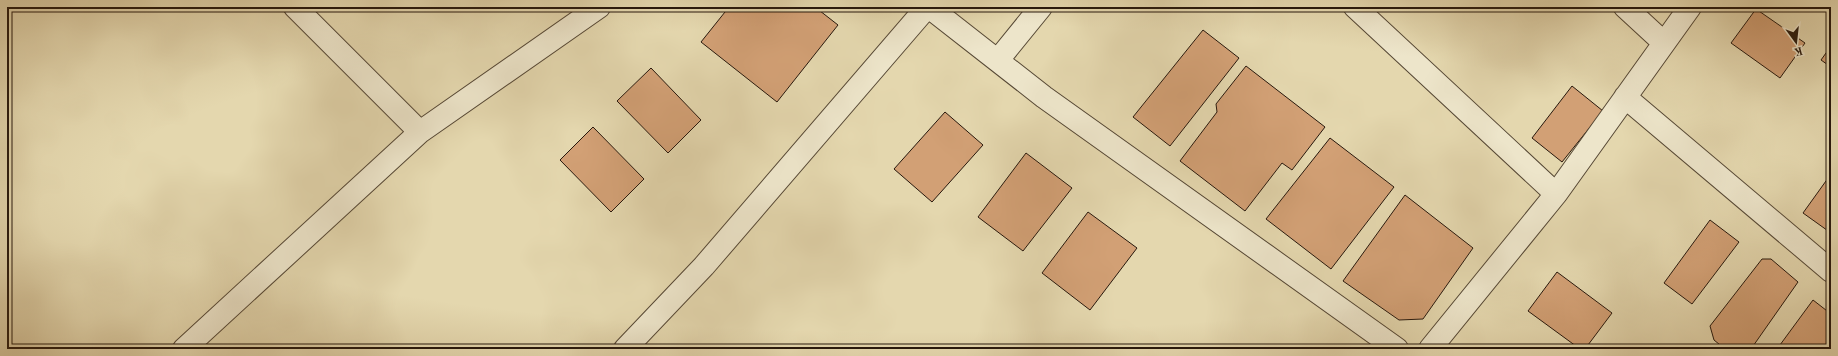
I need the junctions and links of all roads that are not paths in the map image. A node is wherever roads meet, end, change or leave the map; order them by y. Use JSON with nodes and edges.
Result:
{"nodes":[{"id":1,"x":295,"y":7,"type":"edge"},
{"id":2,"x":599,"y":7,"type":"edge"},
{"id":3,"x":928,"y":7,"type":"edge"},
{"id":4,"x":1041,"y":7,"type":"edge"},
{"id":5,"x":1355,"y":7,"type":"edge"},
{"id":6,"x":1625,"y":7,"type":"edge"},
{"id":7,"x":1690,"y":7,"type":"edge"},
{"id":8,"x":1664,"y":43,"type":"junction"},
{"id":9,"x":998,"y":60,"type":"junction"},
{"id":10,"x":1625,"y":97,"type":"junction"},
{"id":11,"x":420,"y":132,"type":"junction"},
{"id":12,"x":1556,"y":194,"type":"junction"},
{"id":13,"x":1831,"y":271,"type":"edge"},
{"id":14,"x":184,"y":349,"type":"edge"},
{"id":15,"x":625,"y":349,"type":"edge"},
{"id":16,"x":1397,"y":349,"type":"edge"},
{"id":17,"x":1430,"y":349,"type":"edge"}],
"edges":[{"from":1,"to":11,"type":"street"},
{"from":2,"to":11,"type":"street"},
{"from":3,"to":9,"type":"street"},
{"from":3,"to":15,"type":"street"},
{"from":4,"to":9,"type":"street"},
{"from":5,"to":12,"type":"street"},
{"from":6,"to":8,"type":"street"},
{"from":7,"to":8,"type":"street"},
{"from":8,"to":10,"type":"street"},
{"from":9,"to":16,"type":"street"},
{"from":10,"to":12,"type":"street"},
{"from":10,"to":13,"type":"street"},
{"from":11,"to":14,"type":"street"},
{"from":12,"to":17,"type":"street"}]}
